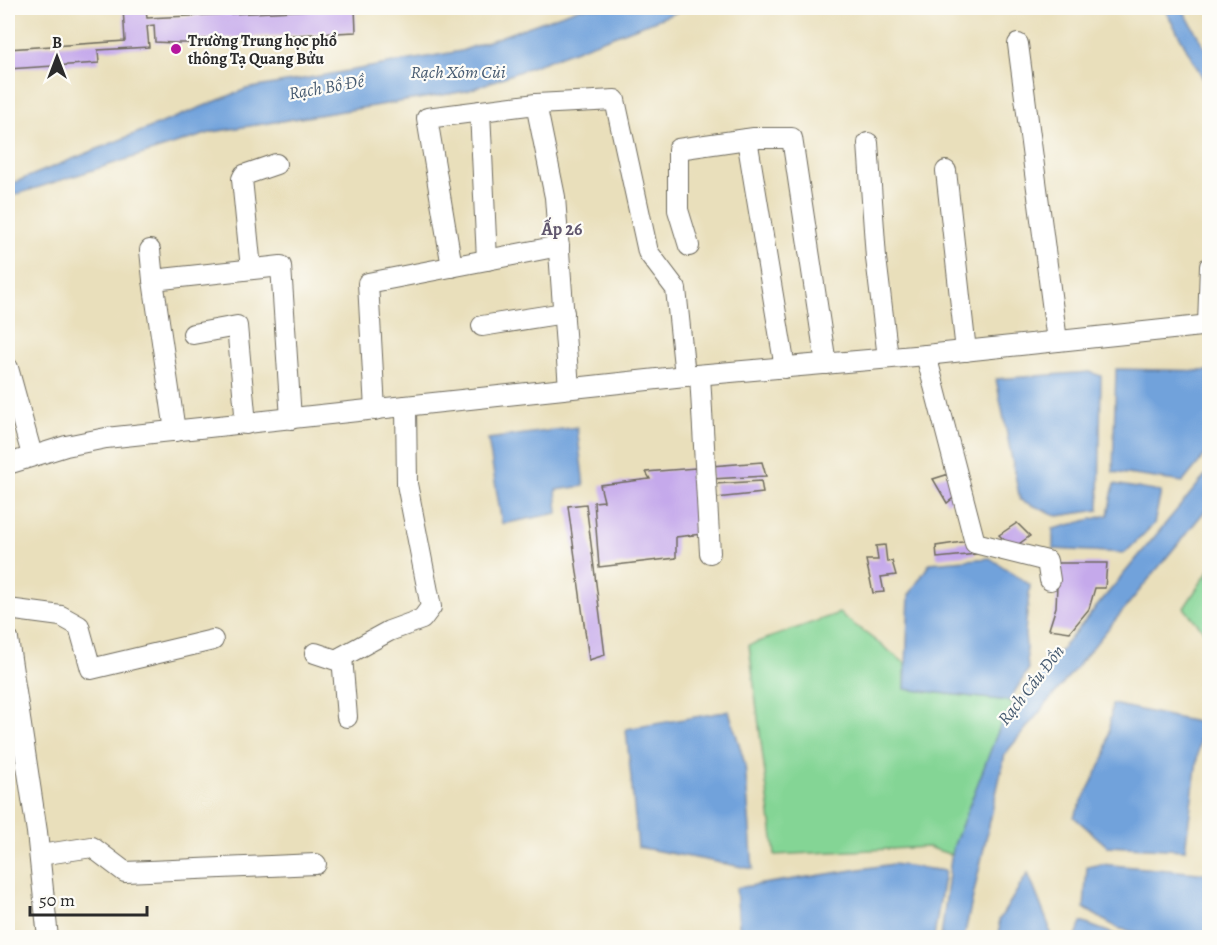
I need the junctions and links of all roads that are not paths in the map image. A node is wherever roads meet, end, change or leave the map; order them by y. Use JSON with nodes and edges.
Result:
{"nodes":[{"id":1,"x":1018,"y":44,"type":"dead end"},
{"id":2,"x":536,"y":104,"type":"junction"},
{"id":3,"x":480,"y":111,"type":"junction"},
{"id":4,"x":747,"y":139,"type":"junction"},
{"id":5,"x":868,"y":143,"type":"dead end"},
{"id":6,"x":276,"y":165,"type":"dead end"},
{"id":7,"x":946,"y":171,"type":"dead end"},
{"id":8,"x":559,"y":246,"type":"junction"},
{"id":9,"x":689,"y":246,"type":"dead end"},
{"id":10,"x":150,"y":250,"type":"dead end"},
{"id":11,"x":487,"y":260,"type":"junction"},
{"id":12,"x":452,"y":267,"type":"junction"},
{"id":13,"x":1209,"y":267,"type":"edge"},
{"id":14,"x":251,"y":269,"type":"junction"},
{"id":15,"x":153,"y":280,"type":"junction"},
{"id":16,"x":564,"y":313,"type":"junction"},
{"id":17,"x":1209,"y":325,"type":"edge"},
{"id":18,"x":482,"y":326,"type":"dead end"},
{"id":19,"x":193,"y":334,"type":"dead end"},
{"id":20,"x":1057,"y":341,"type":"junction"},
{"id":21,"x":966,"y":351,"type":"junction"},
{"id":22,"x":926,"y":355,"type":"junction"},
{"id":23,"x":888,"y":358,"type":"junction"},
{"id":24,"x":826,"y":364,"type":"junction"},
{"id":25,"x":8,"y":368,"type":"edge"},
{"id":26,"x":785,"y":368,"type":"junction"},
{"id":27,"x":692,"y":376,"type":"junction"},
{"id":28,"x":569,"y":388,"type":"junction"},
{"id":29,"x":406,"y":406,"type":"junction"},
{"id":30,"x":375,"y":410,"type":"junction"},
{"id":31,"x":291,"y":419,"type":"junction"},
{"id":32,"x":246,"y":424,"type":"junction"},
{"id":33,"x":175,"y":431,"type":"junction"},
{"id":34,"x":32,"y":455,"type":"junction"},
{"id":35,"x":8,"y":464,"type":"edge"},
{"id":36,"x":710,"y":553,"type":"dead end"},
{"id":37,"x":1050,"y":580,"type":"dead end"},
{"id":38,"x":8,"y":609,"type":"edge"},
{"id":39,"x":8,"y":639,"type":"edge"},
{"id":40,"x":213,"y":640,"type":"dead end"},
{"id":41,"x":315,"y":653,"type":"dead end"},
{"id":42,"x":342,"y":657,"type":"junction"},
{"id":43,"x":346,"y":717,"type":"dead end"},
{"id":44,"x":40,"y":855,"type":"junction"},
{"id":45,"x":316,"y":864,"type":"dead end"},
{"id":46,"x":48,"y":938,"type":"edge"}],
"edges":[{"from":1,"to":20,"type":"street"},
{"from":2,"to":3,"type":"street"},
{"from":2,"to":8,"type":"street"},
{"from":2,"to":27,"type":"street"},
{"from":3,"to":11,"type":"street"},
{"from":3,"to":12,"type":"street"},
{"from":4,"to":9,"type":"street"},
{"from":4,"to":24,"type":"street"},
{"from":4,"to":26,"type":"street"},
{"from":5,"to":23,"type":"street"},
{"from":6,"to":14,"type":"street"},
{"from":7,"to":21,"type":"street"},
{"from":8,"to":11,"type":"street"},
{"from":8,"to":16,"type":"street"},
{"from":10,"to":15,"type":"street"},
{"from":11,"to":12,"type":"street"},
{"from":12,"to":30,"type":"street"},
{"from":13,"to":17,"type":"street"},
{"from":14,"to":15,"type":"street"},
{"from":14,"to":31,"type":"street"},
{"from":15,"to":33,"type":"street"},
{"from":16,"to":18,"type":"street"},
{"from":16,"to":28,"type":"street"},
{"from":17,"to":20,"type":"street"},
{"from":19,"to":32,"type":"street"},
{"from":20,"to":21,"type":"street"},
{"from":21,"to":22,"type":"street"},
{"from":22,"to":23,"type":"street"},
{"from":22,"to":37,"type":"street"},
{"from":23,"to":24,"type":"street"},
{"from":24,"to":26,"type":"street"},
{"from":25,"to":34,"type":"street"},
{"from":26,"to":27,"type":"street"},
{"from":27,"to":28,"type":"street"},
{"from":27,"to":36,"type":"street"},
{"from":28,"to":29,"type":"street"},
{"from":29,"to":30,"type":"street"},
{"from":29,"to":42,"type":"street"},
{"from":30,"to":31,"type":"street"},
{"from":31,"to":32,"type":"street"},
{"from":32,"to":33,"type":"street"},
{"from":33,"to":34,"type":"street"},
{"from":34,"to":35,"type":"street"},
{"from":38,"to":40,"type":"street"},
{"from":39,"to":44,"type":"street"},
{"from":41,"to":42,"type":"street"},
{"from":42,"to":43,"type":"street"},
{"from":44,"to":45,"type":"street"},
{"from":44,"to":46,"type":"street"}]}
